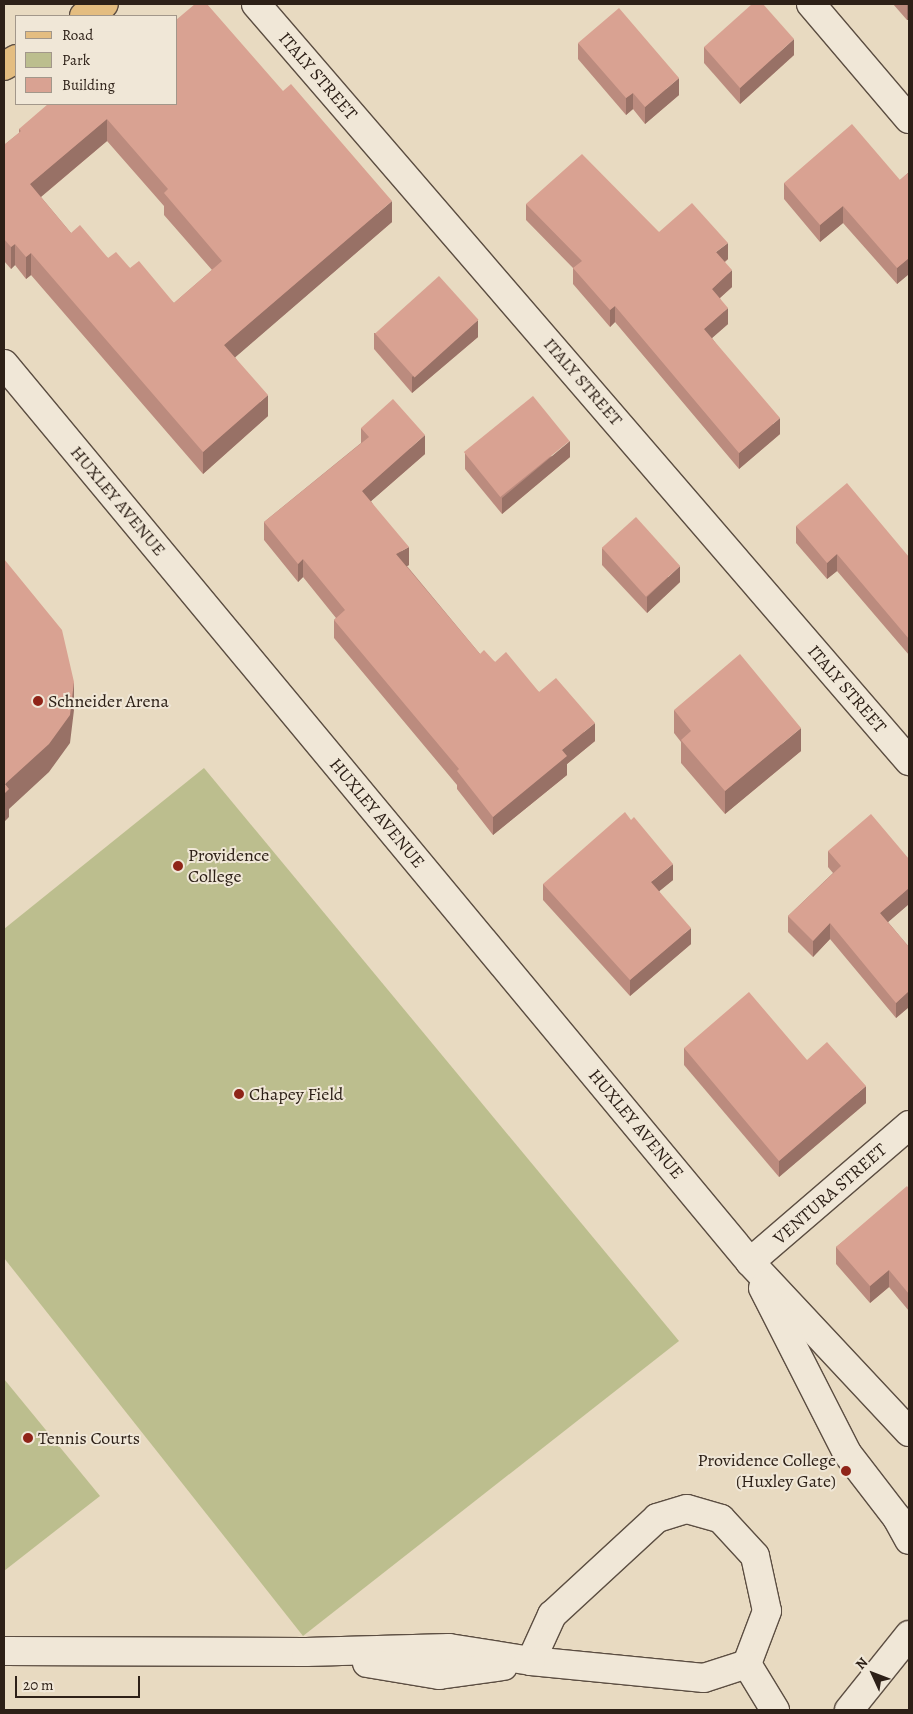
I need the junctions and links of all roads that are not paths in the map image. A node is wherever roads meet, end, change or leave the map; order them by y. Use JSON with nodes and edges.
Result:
{"nodes":[{"id":1,"x":104,"y":4,"type":"edge"},
{"id":2,"x":256,"y":4,"type":"edge"},
{"id":3,"x":811,"y":4,"type":"edge"},
{"id":4,"x":86,"y":15,"type":"edge"},
{"id":5,"x":15,"y":59,"type":"edge"},
{"id":6,"x":4,"y":66,"type":"edge"},
{"id":7,"x":909,"y":119,"type":"edge"},
{"id":8,"x":4,"y":364,"type":"edge"},
{"id":9,"x":909,"y":761,"type":"edge"},
{"id":10,"x":909,"y":1125,"type":"edge"},
{"id":11,"x":750,"y":1262,"type":"junction"},
{"id":12,"x":909,"y":1432,"type":"edge"},
{"id":13,"x":909,"y":1540,"type":"edge"},
{"id":14,"x":909,"y":1635,"type":"edge"},
{"id":15,"x":4,"y":1651,"type":"edge"},
{"id":16,"x":532,"y":1661,"type":"junction"},
{"id":17,"x":748,"y":1664,"type":"junction"},
{"id":18,"x":774,"y":1710,"type":"edge"},
{"id":19,"x":849,"y":1710,"type":"edge"}],
"edges":[{"from":1,"to":4,"type":"main road"},
{"from":2,"to":9,"type":"street","name":"ITALY STREET"},
{"from":3,"to":7,"type":"street"},
{"from":5,"to":6,"type":"main road"},
{"from":8,"to":11,"type":"street","name":"HUXLEY AVENUE"},
{"from":10,"to":11,"type":"street","name":"VENTURA STREET"},
{"from":11,"to":12,"type":"street","name":"HUXLEY AVENUE"},
{"from":11,"to":13,"type":"street","name":"HUXLEY AVENUE"},
{"from":14,"to":19,"type":"street"},
{"from":15,"to":16,"type":"street"},
{"from":16,"to":17,"type":"street"},
{"from":16,"to":17,"type":"street"},
{"from":17,"to":18,"type":"street"}]}
